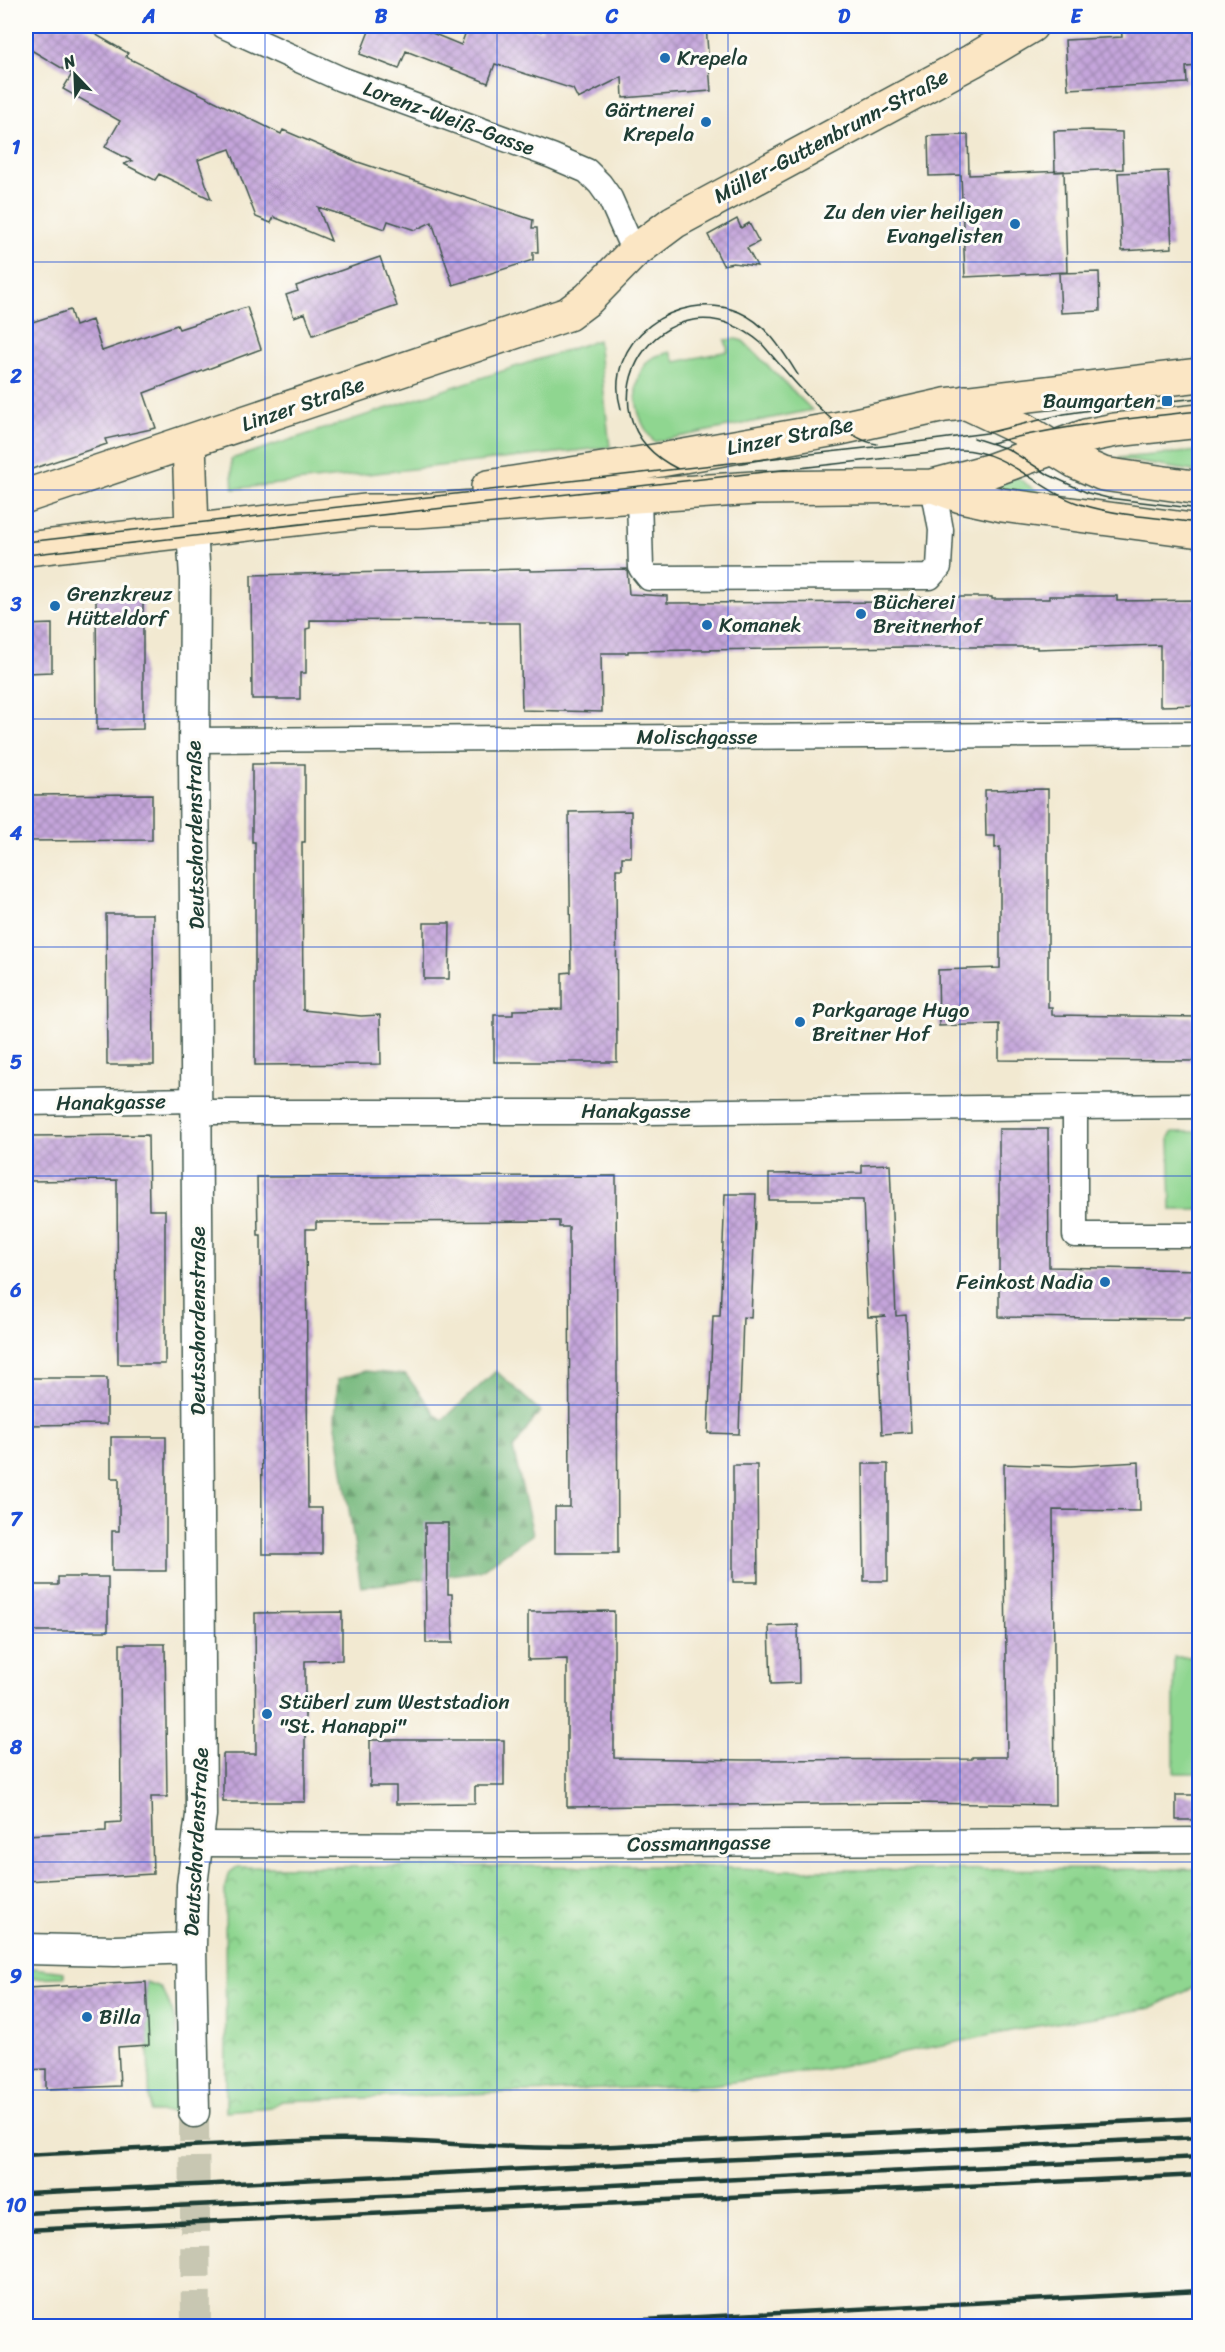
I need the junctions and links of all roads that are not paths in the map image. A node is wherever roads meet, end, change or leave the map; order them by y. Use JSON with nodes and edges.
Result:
{"nodes":[{"id":1,"x":224,"y":26,"type":"edge"},
{"id":2,"x":1031,"y":26,"type":"edge"},
{"id":3,"x":634,"y":252,"type":"junction"},
{"id":4,"x":1200,"y":375,"type":"edge"},
{"id":5,"x":966,"y":402,"type":"junction"},
{"id":6,"x":1200,"y":421,"type":"edge"},
{"id":7,"x":189,"y":443,"type":"junction"},
{"id":8,"x":1054,"y":447,"type":"junction"},
{"id":9,"x":933,"y":486,"type":"junction"},
{"id":10,"x":1200,"y":488,"type":"edge"},
{"id":11,"x":26,"y":496,"type":"edge"},
{"id":12,"x":639,"y":497,"type":"junction"},
{"id":13,"x":366,"y":512,"type":"junction"},
{"id":14,"x":192,"y":529,"type":"junction"},
{"id":15,"x":1200,"y":531,"type":"edge"},
{"id":16,"x":26,"y":549,"type":"edge"},
{"id":17,"x":1200,"y":734,"type":"edge"},
{"id":18,"x":194,"y":740,"type":"junction"},
{"id":19,"x":26,"y":1103,"type":"edge"},
{"id":20,"x":196,"y":1106,"type":"junction"},
{"id":21,"x":1200,"y":1106,"type":"edge"},
{"id":22,"x":1075,"y":1107,"type":"junction"},
{"id":23,"x":1200,"y":1235,"type":"edge"},
{"id":24,"x":1200,"y":1840,"type":"edge"},
{"id":25,"x":198,"y":1844,"type":"junction"},
{"id":26,"x":191,"y":1948,"type":"junction"},
{"id":27,"x":26,"y":1949,"type":"edge"},
{"id":28,"x":194,"y":2112,"type":"tunnel mouth"}],
"edges":[{"from":1,"to":3,"type":"street","name":"Lorenz-Weiß-Gasse"},
{"from":2,"to":3,"type":"main road","name":"Müller-Guttenbrunn-Straße"},
{"from":3,"to":7,"type":"main road","name":"Linzer Straße"},
{"from":4,"to":5,"type":"main road","name":"Linzer Straße"},
{"from":5,"to":8,"type":"main road"},
{"from":5,"to":13,"type":"main road","name":"Linzer Straße"},
{"from":6,"to":8,"type":"main road"},
{"from":7,"to":11,"type":"main road","name":"Linzer Straße"},
{"from":7,"to":14,"type":"main road"},
{"from":8,"to":9,"type":"main road"},
{"from":8,"to":10,"type":"main road"},
{"from":9,"to":12,"type":"main road","name":"Linzer Straße"},
{"from":9,"to":12,"type":"street"},
{"from":9,"to":15,"type":"main road","name":"Linzer Straße"},
{"from":12,"to":13,"type":"main road","name":"Linzer Straße"},
{"from":13,"to":14,"type":"main road","name":"Linzer Straße"},
{"from":14,"to":16,"type":"main road","name":"Linzer Straße"},
{"from":14,"to":18,"type":"street","name":"Deutschordenstraße"},
{"from":17,"to":18,"type":"street","name":"Molischgasse"},
{"from":18,"to":20,"type":"street","name":"Deutschordenstraße"},
{"from":19,"to":20,"type":"street","name":"Hanakgasse"},
{"from":20,"to":22,"type":"street","name":"Hanakgasse"},
{"from":20,"to":25,"type":"street","name":"Deutschordenstraße"},
{"from":21,"to":22,"type":"street","name":"Hanakgasse"},
{"from":22,"to":23,"type":"street"},
{"from":24,"to":25,"type":"street","name":"Cossmanngasse"},
{"from":25,"to":26,"type":"street","name":"Deutschordenstraße"},
{"from":26,"to":27,"type":"street"},
{"from":26,"to":28,"type":"street","name":"Deutschordenstraße"}]}
